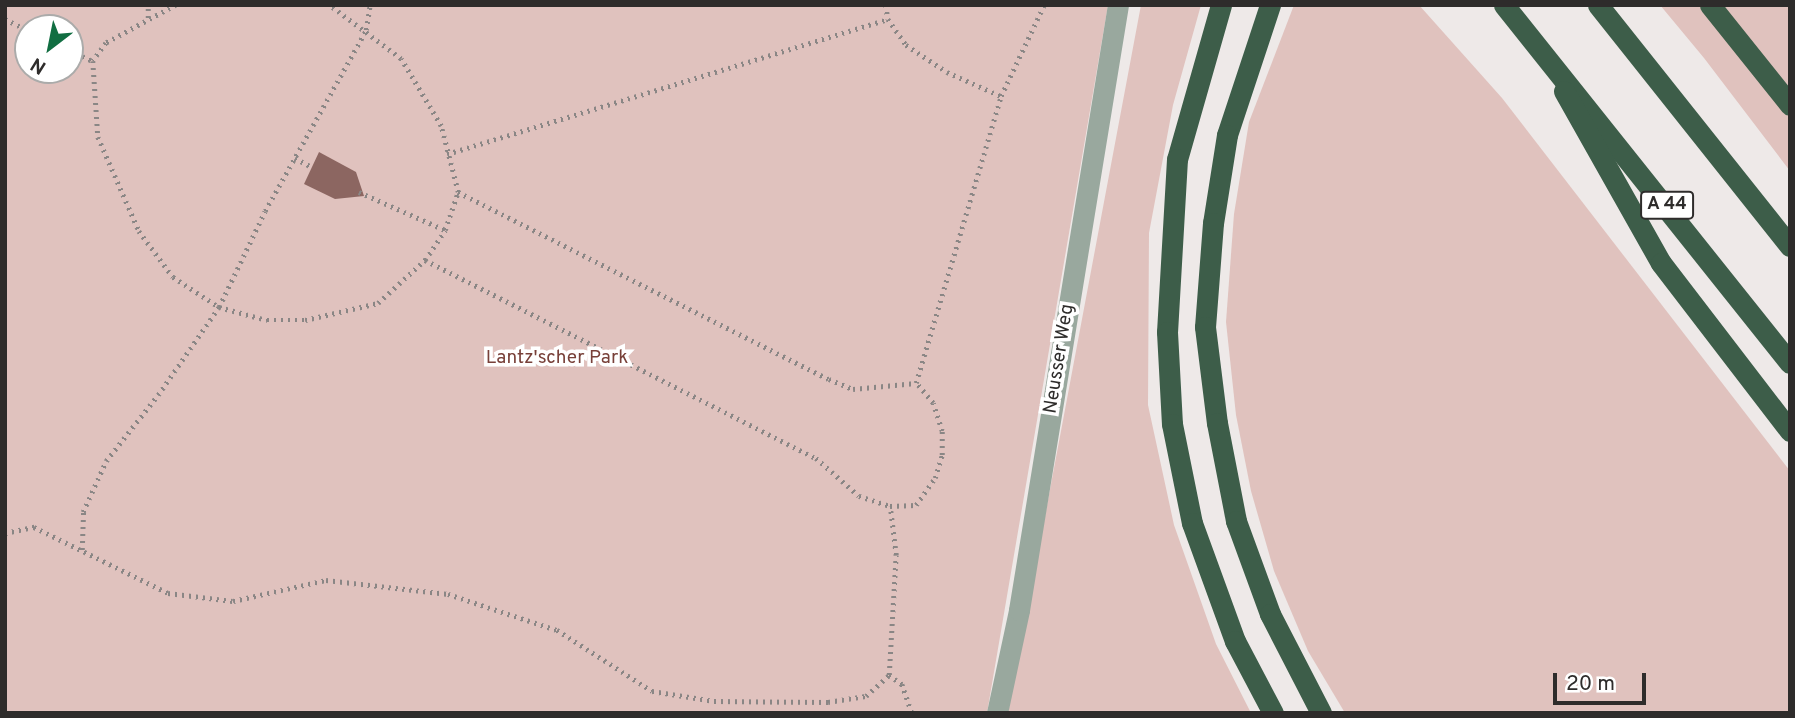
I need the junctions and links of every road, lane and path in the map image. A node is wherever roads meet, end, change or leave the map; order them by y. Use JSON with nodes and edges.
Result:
{"nodes":[{"id":1,"x":148,"y":5,"type":"edge"},
{"id":2,"x":176,"y":5,"type":"edge"},
{"id":3,"x":329,"y":5,"type":"edge"},
{"id":4,"x":370,"y":5,"type":"edge"},
{"id":5,"x":886,"y":5,"type":"edge"},
{"id":6,"x":1044,"y":5,"type":"edge"},
{"id":7,"x":1118,"y":5,"type":"edge"},
{"id":8,"x":1221,"y":5,"type":"edge"},
{"id":9,"x":1270,"y":5,"type":"edge"},
{"id":10,"x":1504,"y":5,"type":"edge"},
{"id":11,"x":1598,"y":5,"type":"edge"},
{"id":12,"x":1710,"y":5,"type":"edge"},
{"id":13,"x":148,"y":18,"type":"junction"},
{"id":14,"x":888,"y":19,"type":"junction"},
{"id":15,"x":366,"y":30,"type":"junction"},
{"id":16,"x":1542,"y":49,"type":"junction"},
{"id":17,"x":84,"y":57,"type":"edge"},
{"id":18,"x":93,"y":61,"type":"junction"},
{"id":19,"x":1001,"y":96,"type":"junction"},
{"id":20,"x":1790,"y":105,"type":"edge"},
{"id":21,"x":447,"y":154,"type":"junction"},
{"id":22,"x":295,"y":158,"type":"junction"},
{"id":23,"x":310,"y":166,"type":"dead end"},
{"id":24,"x":359,"y":192,"type":"dead end"},
{"id":25,"x":458,"y":192,"type":"junction"},
{"id":26,"x":445,"y":230,"type":"junction"},
{"id":27,"x":1790,"y":246,"type":"edge"},
{"id":28,"x":425,"y":260,"type":"junction"},
{"id":29,"x":219,"y":307,"type":"junction"},
{"id":30,"x":1790,"y":363,"type":"edge"},
{"id":31,"x":916,"y":383,"type":"junction"},
{"id":32,"x":1790,"y":431,"type":"edge"},
{"id":33,"x":890,"y":506,"type":"junction"},
{"id":34,"x":5,"y":533,"type":"edge"},
{"id":35,"x":82,"y":550,"type":"junction"},
{"id":36,"x":889,"y":675,"type":"junction"},
{"id":37,"x":912,"y":713,"type":"edge"},
{"id":38,"x":997,"y":713,"type":"edge"},
{"id":39,"x":1273,"y":713,"type":"edge"},
{"id":40,"x":1321,"y":713,"type":"edge"}],
"edges":[{"from":1,"to":13,"type":"path"},
{"from":2,"to":13,"type":"path"},
{"from":3,"to":15,"type":"path"},
{"from":4,"to":15,"type":"path"},
{"from":5,"to":14,"type":"path"},
{"from":6,"to":19,"type":"path"},
{"from":7,"to":38,"type":"lane","name":"Neusser Weg"},
{"from":8,"to":39,"type":"highway"},
{"from":9,"to":40,"type":"highway"},
{"from":10,"to":16,"type":"highway","number":"A 44"},
{"from":11,"to":27,"type":"highway"},
{"from":12,"to":20,"type":"highway"},
{"from":13,"to":18,"type":"path"},
{"from":14,"to":19,"type":"path"},
{"from":14,"to":21,"type":"path"},
{"from":15,"to":21,"type":"path"},
{"from":15,"to":22,"type":"path"},
{"from":16,"to":30,"type":"highway","number":"A 44"},
{"from":16,"to":32,"type":"highway"},
{"from":17,"to":18,"type":"path"},
{"from":18,"to":29,"type":"path"},
{"from":19,"to":31,"type":"path"},
{"from":21,"to":25,"type":"path"},
{"from":22,"to":23,"type":"path"},
{"from":22,"to":29,"type":"path"},
{"from":24,"to":26,"type":"path"},
{"from":25,"to":26,"type":"path"},
{"from":25,"to":31,"type":"path"},
{"from":26,"to":28,"type":"path"},
{"from":28,"to":29,"type":"path"},
{"from":28,"to":33,"type":"path"},
{"from":29,"to":35,"type":"path"},
{"from":31,"to":33,"type":"path"},
{"from":33,"to":36,"type":"path"},
{"from":34,"to":35,"type":"path"},
{"from":35,"to":36,"type":"path"},
{"from":36,"to":37,"type":"path"}]}
